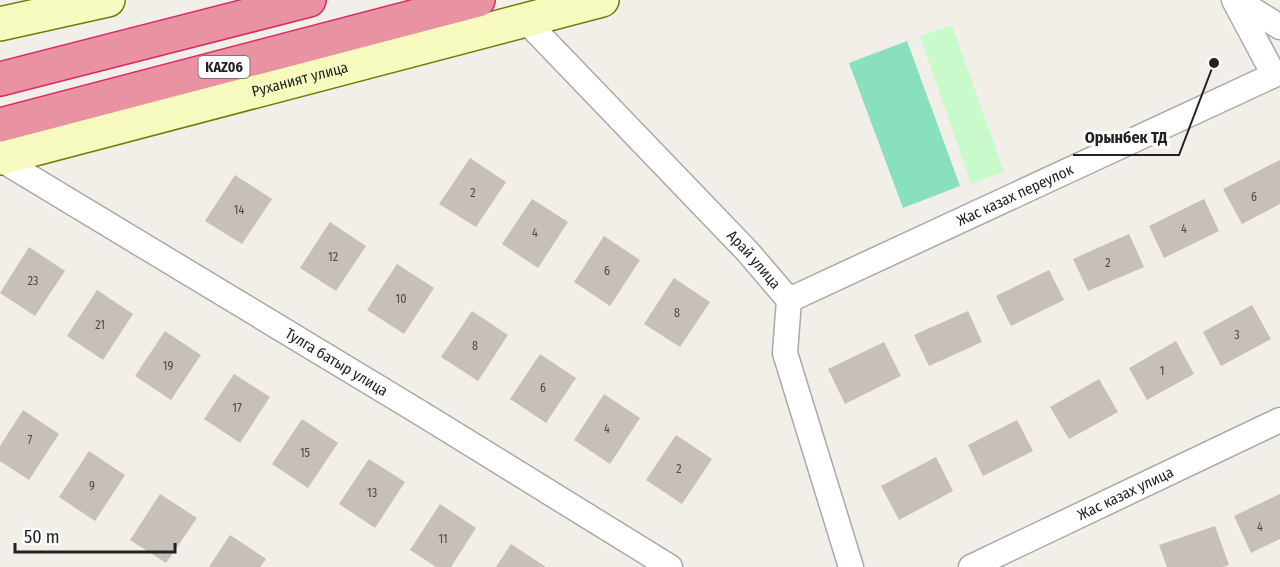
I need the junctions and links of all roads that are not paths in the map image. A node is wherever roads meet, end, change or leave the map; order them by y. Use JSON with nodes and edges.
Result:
{"nodes":[{"id":1,"x":108,"y":0,"type":"edge"},
{"id":2,"x":309,"y":0,"type":"edge"},
{"id":3,"x":602,"y":0,"type":"edge"},
{"id":4,"x":1236,"y":0,"type":"edge"},
{"id":5,"x":463,"y":4,"type":"edge"},
{"id":6,"x":526,"y":21,"type":"junction"},
{"id":7,"x":0,"y":24,"type":"edge"},
{"id":8,"x":1280,"y":27,"type":"edge"},
{"id":9,"x":0,"y":79,"type":"edge"},
{"id":10,"x":0,"y":125,"type":"edge"},
{"id":11,"x":0,"y":159,"type":"edge"},
{"id":12,"x":789,"y":300,"type":"junction"},
{"id":13,"x":1280,"y":420,"type":"edge"},
{"id":14,"x":670,"y":567,"type":"edge"},
{"id":15,"x":851,"y":567,"type":"edge"},
{"id":16,"x":971,"y":567,"type":"edge"}],
"edges":[{"from":1,"to":7,"type":"main road"},
{"from":2,"to":9,"type":"highway"},
{"from":3,"to":6,"type":"main road","name":"Руханият улица"},
{"from":4,"to":8,"type":"street"},
{"from":4,"to":12,"type":"street","name":"Жас казах переулок"},
{"from":5,"to":10,"type":"highway","number":"KАZ06"},
{"from":6,"to":11,"type":"main road","name":"Руханият улица"},
{"from":6,"to":12,"type":"street","name":"Арай улица"},
{"from":11,"to":14,"type":"street","name":"Тулга батыр улица"},
{"from":12,"to":15,"type":"street","name":"Арай улица"},
{"from":13,"to":16,"type":"street","name":"Жас казах улица"}]}
